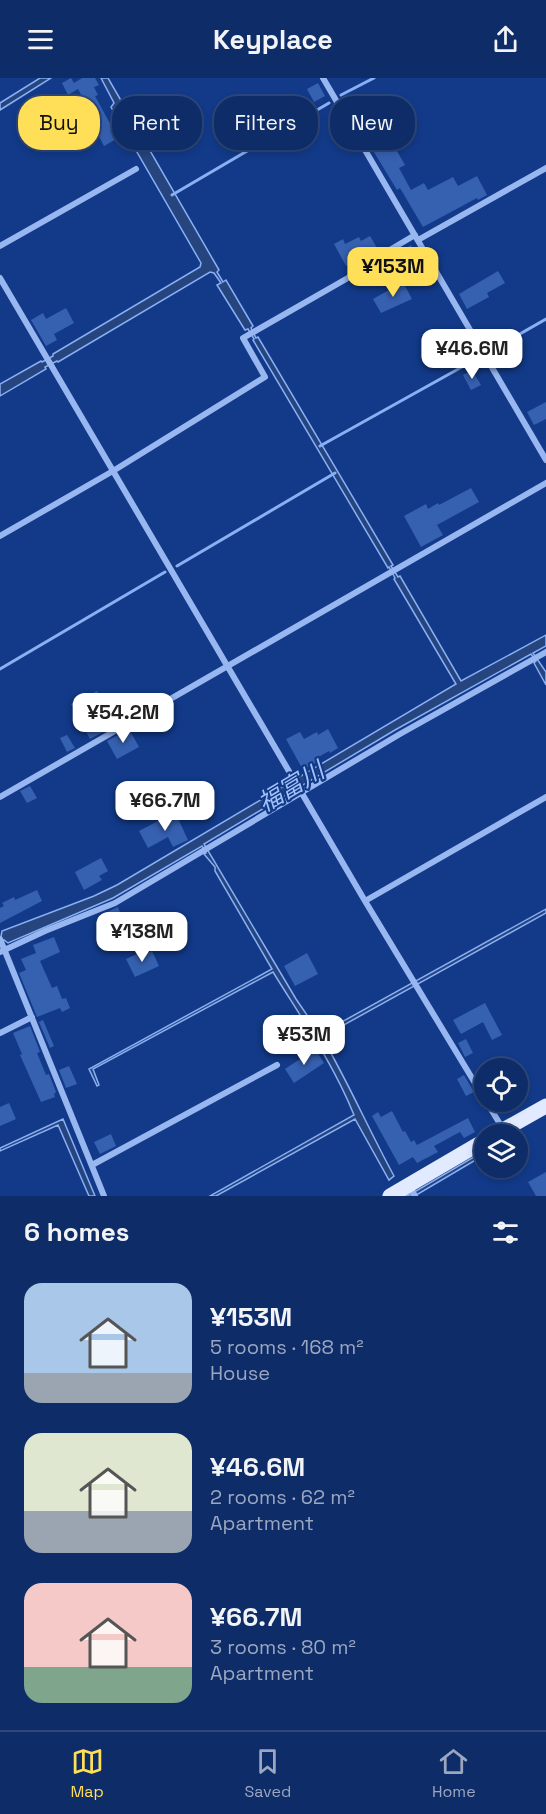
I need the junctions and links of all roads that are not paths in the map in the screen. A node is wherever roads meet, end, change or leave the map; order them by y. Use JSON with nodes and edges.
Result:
{"nodes":[{"id":1,"x":323,"y":78,"type":"edge"},
{"id":2,"x":546,"y":168,"type":"edge"},
{"id":3,"x":136,"y":169,"type":"dead end"},
{"id":4,"x":417,"y":238,"type":"junction"},
{"id":5,"x":0,"y":246,"type":"edge"},
{"id":6,"x":0,"y":278,"type":"edge"},
{"id":7,"x":546,"y":460,"type":"edge"},
{"id":8,"x":113,"y":471,"type":"junction"},
{"id":9,"x":546,"y":483,"type":"edge"},
{"id":10,"x":0,"y":536,"type":"edge"},
{"id":11,"x":546,"y":652,"type":"edge"},
{"id":12,"x":229,"y":666,"type":"junction"},
{"id":13,"x":301,"y":790,"type":"junction"},
{"id":14,"x":0,"y":797,"type":"edge"},
{"id":15,"x":546,"y":797,"type":"edge"},
{"id":16,"x":365,"y":900,"type":"junction"},
{"id":17,"x":2,"y":947,"type":"edge"},
{"id":18,"x":32,"y":1017,"type":"junction"},
{"id":19,"x":0,"y":1033,"type":"edge"},
{"id":20,"x":277,"y":1065,"type":"dead end"},
{"id":21,"x":474,"y":1082,"type":"edge"},
{"id":22,"x":546,"y":1106,"type":"edge"},
{"id":23,"x":513,"y":1124,"type":"edge"},
{"id":24,"x":474,"y":1148,"type":"edge"},
{"id":25,"x":92,"y":1165,"type":"junction"},
{"id":26,"x":412,"y":1191,"type":"edge"},
{"id":27,"x":104,"y":1196,"type":"edge"},
{"id":28,"x":390,"y":1196,"type":"edge"}],
"edges":[{"from":1,"to":4,"type":"street"},
{"from":2,"to":4,"type":"street"},
{"from":3,"to":5,"type":"street"},
{"from":4,"to":7,"type":"street"},
{"from":4,"to":8,"type":"street"},
{"from":6,"to":8,"type":"street"},
{"from":8,"to":10,"type":"street"},
{"from":8,"to":12,"type":"street"},
{"from":9,"to":12,"type":"street"},
{"from":11,"to":13,"type":"street"},
{"from":12,"to":13,"type":"street"},
{"from":12,"to":14,"type":"street"},
{"from":13,"to":16,"type":"street"},
{"from":13,"to":17,"type":"street"},
{"from":15,"to":16,"type":"street"},
{"from":16,"to":21,"type":"street"},
{"from":17,"to":18,"type":"street"},
{"from":18,"to":19,"type":"street"},
{"from":18,"to":25,"type":"street"},
{"from":20,"to":25,"type":"street"},
{"from":22,"to":23,"type":"main road"},
{"from":24,"to":26,"type":"main road"},
{"from":25,"to":27,"type":"street"},
{"from":26,"to":28,"type":"main road"}]}
